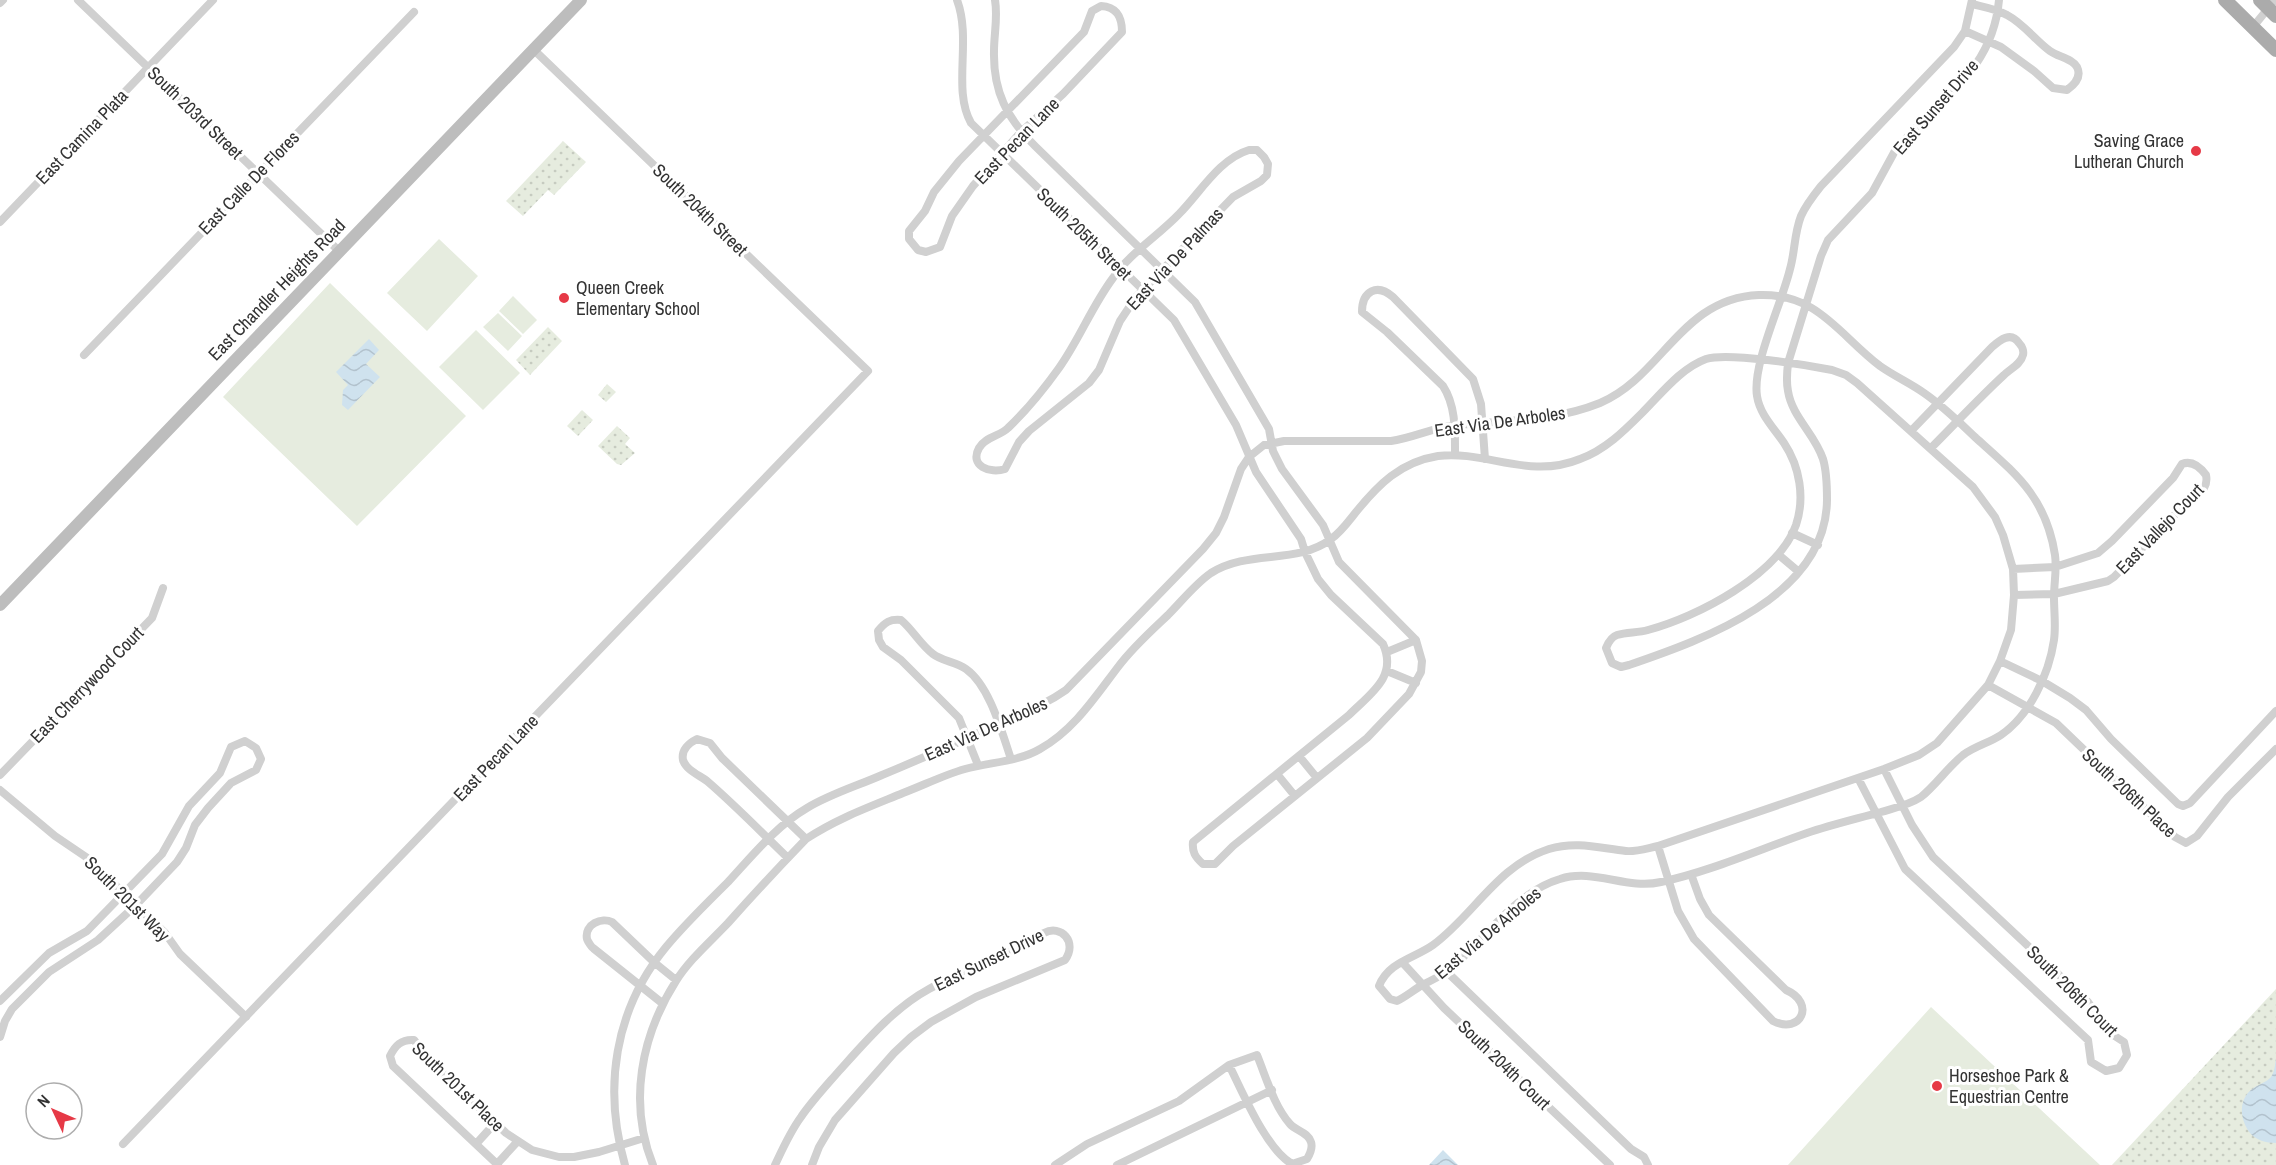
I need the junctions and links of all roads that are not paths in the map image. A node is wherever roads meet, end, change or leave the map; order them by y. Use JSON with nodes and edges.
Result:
{"nodes":[{"id":1,"x":3,"y":0,"type":"edge"},
{"id":2,"x":78,"y":0,"type":"edge"},
{"id":3,"x":213,"y":0,"type":"edge"},
{"id":4,"x":581,"y":0,"type":"edge"},
{"id":5,"x":957,"y":0,"type":"edge"},
{"id":6,"x":995,"y":0,"type":"edge"},
{"id":7,"x":1998,"y":0,"type":"edge"},
{"id":8,"x":2224,"y":0,"type":"edge"},
{"id":9,"x":1972,"y":2,"type":"edge"},
{"id":10,"x":0,"y":3,"type":"edge"},
{"id":11,"x":2270,"y":6,"type":"edge"},
{"id":12,"x":1998,"y":11,"type":"junction"},
{"id":13,"x":414,"y":12,"type":"dead end"},
{"id":14,"x":2253,"y":27,"type":"junction"},
{"id":15,"x":1965,"y":31,"type":"junction"},
{"id":16,"x":1989,"y":41,"type":"junction"},
{"id":17,"x":533,"y":49,"type":"junction"},
{"id":18,"x":2276,"y":50,"type":"edge"},
{"id":19,"x":149,"y":68,"type":"junction"},
{"id":20,"x":1006,"y":112,"type":"junction"},
{"id":21,"x":1021,"y":132,"type":"junction"},
{"id":22,"x":983,"y":136,"type":"junction"},
{"id":23,"x":1002,"y":155,"type":"junction"},
{"id":24,"x":258,"y":174,"type":"junction"},
{"id":25,"x":0,"y":222,"type":"edge"},
{"id":26,"x":1141,"y":249,"type":"junction"},
{"id":27,"x":339,"y":251,"type":"junction"},
{"id":28,"x":1120,"y":268,"type":"junction"},
{"id":29,"x":1163,"y":270,"type":"junction"},
{"id":30,"x":1144,"y":290,"type":"junction"},
{"id":31,"x":1781,"y":298,"type":"junction"},
{"id":32,"x":1807,"y":306,"type":"junction"},
{"id":33,"x":84,"y":355,"type":"dead end"},
{"id":34,"x":1760,"y":360,"type":"junction"},
{"id":35,"x":1788,"y":363,"type":"junction"},
{"id":36,"x":868,"y":371,"type":"joint"},
{"id":37,"x":1938,"y":404,"type":"junction"},
{"id":38,"x":1958,"y":421,"type":"junction"},
{"id":39,"x":1484,"y":424,"type":"junction"},
{"id":40,"x":1455,"y":425,"type":"junction"},
{"id":41,"x":1911,"y":430,"type":"junction"},
{"id":42,"x":1272,"y":442,"type":"junction"},
{"id":43,"x":1931,"y":448,"type":"junction"},
{"id":44,"x":1455,"y":455,"type":"junction"},
{"id":45,"x":1249,"y":457,"type":"junction"},
{"id":46,"x":1485,"y":459,"type":"junction"},
{"id":47,"x":1792,"y":533,"type":"junction"},
{"id":48,"x":1330,"y":541,"type":"junction"},
{"id":49,"x":1818,"y":545,"type":"junction"},
{"id":50,"x":1305,"y":552,"type":"junction"},
{"id":51,"x":1779,"y":555,"type":"junction"},
{"id":52,"x":2055,"y":567,"type":"junction"},
{"id":53,"x":2013,"y":569,"type":"junction"},
{"id":54,"x":1799,"y":572,"type":"junction"},
{"id":55,"x":163,"y":588,"type":"dead end"},
{"id":56,"x":2054,"y":594,"type":"junction"},
{"id":57,"x":2014,"y":595,"type":"junction"},
{"id":58,"x":0,"y":605,"type":"edge"},
{"id":59,"x":1416,"y":640,"type":"junction"},
{"id":60,"x":1387,"y":652,"type":"junction"},
{"id":61,"x":2000,"y":661,"type":"junction"},
{"id":62,"x":1387,"y":671,"type":"junction"},
{"id":63,"x":2042,"y":681,"type":"junction"},
{"id":64,"x":1416,"y":683,"type":"junction"},
{"id":65,"x":1988,"y":685,"type":"junction"},
{"id":66,"x":2027,"y":707,"type":"junction"},
{"id":67,"x":2276,"y":711,"type":"edge"},
{"id":68,"x":999,"y":724,"type":"junction"},
{"id":69,"x":969,"y":738,"type":"junction"},
{"id":70,"x":2276,"y":749,"type":"edge"},
{"id":71,"x":1299,"y":756,"type":"junction"},
{"id":72,"x":1011,"y":759,"type":"junction"},
{"id":73,"x":978,"y":765,"type":"junction"},
{"id":74,"x":1884,"y":769,"type":"junction"},
{"id":75,"x":1277,"y":774,"type":"junction"},
{"id":76,"x":0,"y":775,"type":"edge"},
{"id":77,"x":1317,"y":778,"type":"junction"},
{"id":78,"x":1858,"y":778,"type":"junction"},
{"id":79,"x":0,"y":790,"type":"edge"},
{"id":80,"x":1295,"y":796,"type":"junction"},
{"id":81,"x":1903,"y":806,"type":"junction"},
{"id":82,"x":1876,"y":813,"type":"junction"},
{"id":83,"x":181,"y":819,"type":"junction"},
{"id":84,"x":786,"y":821,"type":"junction"},
{"id":85,"x":195,"y":825,"type":"junction"},
{"id":86,"x":806,"y":839,"type":"junction"},
{"id":87,"x":768,"y":840,"type":"junction"},
{"id":88,"x":1658,"y":846,"type":"junction"},
{"id":89,"x":788,"y":858,"type":"junction"},
{"id":90,"x":1691,"y":874,"type":"junction"},
{"id":91,"x":1667,"y":880,"type":"junction"},
{"id":92,"x":124,"y":894,"type":"junction"},
{"id":93,"x":136,"y":905,"type":"junction"},
{"id":94,"x":87,"y":931,"type":"junction"},
{"id":95,"x":96,"y":942,"type":"junction"},
{"id":96,"x":1402,"y":962,"type":"junction"},
{"id":97,"x":655,"y":963,"type":"junction"},
{"id":98,"x":1447,"y":972,"type":"junction"},
{"id":99,"x":676,"y":980,"type":"junction"},
{"id":100,"x":1424,"y":985,"type":"junction"},
{"id":101,"x":640,"y":988,"type":"junction"},
{"id":102,"x":10,"y":990,"type":"junction"},
{"id":103,"x":21,"y":1000,"type":"junction"},
{"id":104,"x":0,"y":1001,"type":"edge"},
{"id":105,"x":662,"y":1003,"type":"junction"},
{"id":106,"x":246,"y":1017,"type":"junction"},
{"id":107,"x":0,"y":1036,"type":"edge"},
{"id":108,"x":1229,"y":1065,"type":"junction"},
{"id":109,"x":1272,"y":1090,"type":"junction"},
{"id":110,"x":1247,"y":1102,"type":"junction"},
{"id":111,"x":495,"y":1123,"type":"junction"},
{"id":112,"x":644,"y":1138,"type":"junction"},
{"id":113,"x":517,"y":1142,"type":"junction"},
{"id":114,"x":123,"y":1144,"type":"dead end"},
{"id":115,"x":476,"y":1144,"type":"junction"},
{"id":116,"x":619,"y":1145,"type":"junction"},
{"id":117,"x":497,"y":1164,"type":"edge"},
{"id":118,"x":650,"y":1164,"type":"edge"},
{"id":119,"x":625,"y":1165,"type":"edge"},
{"id":120,"x":776,"y":1165,"type":"edge"},
{"id":121,"x":812,"y":1165,"type":"edge"},
{"id":122,"x":1055,"y":1165,"type":"edge"},
{"id":123,"x":1117,"y":1165,"type":"edge"},
{"id":124,"x":1610,"y":1165,"type":"edge"},
{"id":125,"x":1648,"y":1165,"type":"edge"}],
"edges":[{"from":1,"to":10,"type":"street"},
{"from":2,"to":19,"type":"street","name":"South 203rd Street"},
{"from":3,"to":19,"type":"street","name":"East Camina Plata"},
{"from":4,"to":17,"type":"main road","name":"East Chandler Heights Road"},
{"from":5,"to":22,"type":"street","name":"South 205th Street"},
{"from":6,"to":20,"type":"street","name":"South 205th Street"},
{"from":7,"to":12,"type":"street","name":"East Sunset Drive"},
{"from":8,"to":14,"type":"main road"},
{"from":9,"to":12,"type":"street"},
{"from":9,"to":15,"type":"street","name":"East Sunset Drive"},
{"from":11,"to":14,"type":"street"},
{"from":12,"to":16,"type":"street","name":"East Sunset Drive"},
{"from":12,"to":16,"type":"street"},
{"from":13,"to":24,"type":"street","name":"East Calle De Flores"},
{"from":14,"to":18,"type":"main road"},
{"from":15,"to":16,"type":"street"},
{"from":15,"to":31,"type":"street","name":"East Sunset Drive"},
{"from":16,"to":32,"type":"street","name":"East Sunset Drive"},
{"from":17,"to":27,"type":"main road","name":"East Chandler Heights Road"},
{"from":17,"to":36,"type":"street","name":"South 204th Street"},
{"from":19,"to":24,"type":"street","name":"South 203rd Street"},
{"from":19,"to":25,"type":"street","name":"East Camina Plata"},
{"from":20,"to":21,"type":"street","name":"South 205th Street"},
{"from":20,"to":21,"type":"street","name":"East Pecan Lane"},
{"from":20,"to":22,"type":"street","name":"East Pecan Lane"},
{"from":21,"to":23,"type":"street","name":"East Pecan Lane"},
{"from":21,"to":26,"type":"street","name":"South 205th Street"},
{"from":22,"to":23,"type":"street","name":"South 205th Street"},
{"from":22,"to":23,"type":"street","name":"East Pecan Lane"},
{"from":23,"to":28,"type":"street","name":"South 205th Street"},
{"from":24,"to":27,"type":"street","name":"South 203rd Street"},
{"from":24,"to":33,"type":"street","name":"East Calle De Flores"},
{"from":26,"to":28,"type":"street","name":"East Via De Palmas"},
{"from":26,"to":29,"type":"street","name":"South 205th Street"},
{"from":26,"to":29,"type":"street","name":"East Via De Palmas"},
{"from":27,"to":58,"type":"main road","name":"East Chandler Heights Road"},
{"from":28,"to":30,"type":"street","name":"South 205th Street"},
{"from":28,"to":30,"type":"street","name":"East Via De Palmas"},
{"from":29,"to":30,"type":"street","name":"East Via De Palmas"},
{"from":29,"to":42,"type":"street","name":"South 205th Street"},
{"from":30,"to":45,"type":"street","name":"South 205th Street"},
{"from":31,"to":32,"type":"street","name":"East Via De Arboles"},
{"from":31,"to":34,"type":"street","name":"East Sunset Drive"},
{"from":31,"to":39,"type":"street","name":"East Via De Arboles"},
{"from":32,"to":35,"type":"street","name":"East Sunset Drive"},
{"from":32,"to":37,"type":"street"},
{"from":34,"to":35,"type":"street","name":"East Via De Arboles"},
{"from":34,"to":46,"type":"street","name":"East Via De Arboles"},
{"from":34,"to":47,"type":"street","name":"East Sunset Drive"},
{"from":35,"to":41,"type":"street"},
{"from":35,"to":49,"type":"street","name":"East Sunset Drive"},
{"from":36,"to":106,"type":"street","name":"East Pecan Lane"},
{"from":37,"to":38,"type":"street"},
{"from":37,"to":38,"type":"street"},
{"from":37,"to":41,"type":"street"},
{"from":38,"to":43,"type":"street"},
{"from":38,"to":52,"type":"street","name":"East Via De Arboles"},
{"from":39,"to":40,"type":"street","name":"East Via De Arboles"},
{"from":39,"to":40,"type":"street"},
{"from":39,"to":46,"type":"street"},
{"from":40,"to":42,"type":"street","name":"East Via De Arboles"},
{"from":40,"to":44,"type":"street"},
{"from":41,"to":43,"type":"street"},
{"from":42,"to":45,"type":"street"},
{"from":42,"to":48,"type":"street","name":"South 205th Street"},
{"from":43,"to":53,"type":"street","name":"East Via De Arboles"},
{"from":44,"to":46,"type":"street","name":"East Via De Arboles"},
{"from":44,"to":48,"type":"street","name":"East Via De Arboles"},
{"from":45,"to":50,"type":"street","name":"South 205th Street"},
{"from":45,"to":68,"type":"street","name":"East Via De Arboles"},
{"from":47,"to":49,"type":"street"},
{"from":47,"to":51,"type":"street","name":"East Sunset Drive"},
{"from":48,"to":50,"type":"street","name":"East Via De Arboles"},
{"from":48,"to":59,"type":"street","name":"South 205th Street"},
{"from":49,"to":54,"type":"street"},
{"from":50,"to":60,"type":"street","name":"South 205th Street"},
{"from":50,"to":72,"type":"street","name":"East Via De Arboles"},
{"from":51,"to":54,"type":"street"},
{"from":51,"to":54,"type":"street","name":"East Sunset Drive"},
{"from":52,"to":53,"type":"street","name":"East Vallejo Court"},
{"from":52,"to":56,"type":"street","name":"East Via De Arboles"},
{"from":52,"to":56,"type":"street","name":"East Vallejo Court"},
{"from":53,"to":57,"type":"street","name":"East Via De Arboles"},
{"from":55,"to":76,"type":"street","name":"East Cherrywood Court"},
{"from":56,"to":57,"type":"street","name":"East Vallejo Court"},
{"from":56,"to":63,"type":"street","name":"East Via De Arboles"},
{"from":57,"to":61,"type":"street","name":"East Via De Arboles"},
{"from":59,"to":60,"type":"street"},
{"from":59,"to":64,"type":"street"},
{"from":60,"to":62,"type":"street"},
{"from":61,"to":63,"type":"street"},
{"from":61,"to":65,"type":"street","name":"East Via De Arboles"},
{"from":62,"to":64,"type":"street"},
{"from":62,"to":71,"type":"street"},
{"from":63,"to":66,"type":"street","name":"East Via De Arboles"},
{"from":63,"to":67,"type":"street","name":"South 206th Place"},
{"from":64,"to":77,"type":"street"},
{"from":65,"to":66,"type":"street"},
{"from":65,"to":74,"type":"street","name":"East Via De Arboles"},
{"from":66,"to":70,"type":"street","name":"South 206th Place"},
{"from":66,"to":81,"type":"street","name":"East Via De Arboles"},
{"from":68,"to":69,"type":"street","name":"East Via De Arboles"},
{"from":68,"to":69,"type":"street"},
{"from":68,"to":72,"type":"street"},
{"from":69,"to":73,"type":"street"},
{"from":69,"to":84,"type":"street","name":"East Via De Arboles"},
{"from":71,"to":75,"type":"street"},
{"from":71,"to":77,"type":"street"},
{"from":72,"to":73,"type":"street","name":"East Via De Arboles"},
{"from":73,"to":86,"type":"street","name":"East Via De Arboles"},
{"from":74,"to":78,"type":"street","name":"East Via De Arboles"},
{"from":74,"to":81,"type":"street"},
{"from":75,"to":80,"type":"street"},
{"from":75,"to":80,"type":"street"},
{"from":77,"to":80,"type":"street"},
{"from":78,"to":82,"type":"street"},
{"from":78,"to":88,"type":"street","name":"East Via De Arboles"},
{"from":79,"to":92,"type":"street","name":"South 201st Way"},
{"from":81,"to":82,"type":"street","name":"East Via De Arboles"},
{"from":81,"to":82,"type":"street","name":"South 206th Court"},
{"from":82,"to":90,"type":"street","name":"East Via De Arboles"},
{"from":83,"to":85,"type":"street"},
{"from":83,"to":85,"type":"street"},
{"from":83,"to":92,"type":"street"},
{"from":84,"to":86,"type":"street"},
{"from":84,"to":87,"type":"street","name":"East Via De Arboles"},
{"from":84,"to":87,"type":"street"},
{"from":85,"to":93,"type":"street"},
{"from":86,"to":89,"type":"street","name":"East Via De Arboles"},
{"from":87,"to":89,"type":"street"},
{"from":87,"to":97,"type":"street","name":"East Via De Arboles"},
{"from":88,"to":91,"type":"street"},
{"from":88,"to":96,"type":"street","name":"East Via De Arboles"},
{"from":89,"to":99,"type":"street","name":"East Via De Arboles"},
{"from":90,"to":91,"type":"street","name":"East Via De Arboles"},
{"from":90,"to":91,"type":"street"},
{"from":91,"to":98,"type":"street","name":"East Via De Arboles"},
{"from":92,"to":93,"type":"street","name":"South 201st Way"},
{"from":92,"to":94,"type":"street"},
{"from":93,"to":95,"type":"street"},
{"from":93,"to":106,"type":"street","name":"South 201st Way"},
{"from":94,"to":95,"type":"street"},
{"from":94,"to":102,"type":"street"},
{"from":95,"to":103,"type":"street"},
{"from":96,"to":100,"type":"street","name":"South 204th Court"},
{"from":96,"to":100,"type":"street","name":"East Via De Arboles"},
{"from":97,"to":99,"type":"street"},
{"from":97,"to":101,"type":"street","name":"East Via De Arboles"},
{"from":97,"to":101,"type":"street"},
{"from":98,"to":100,"type":"street","name":"East Via De Arboles"},
{"from":98,"to":125,"type":"street","name":"South 204th Court"},
{"from":99,"to":105,"type":"street","name":"East Via De Arboles"},
{"from":100,"to":124,"type":"street","name":"South 204th Court"},
{"from":101,"to":105,"type":"street"},
{"from":101,"to":116,"type":"street","name":"East Via De Arboles"},
{"from":102,"to":103,"type":"street"},
{"from":102,"to":104,"type":"street"},
{"from":103,"to":107,"type":"street"},
{"from":105,"to":112,"type":"street","name":"East Via De Arboles"},
{"from":106,"to":114,"type":"street","name":"East Pecan Lane"},
{"from":108,"to":109,"type":"street"},
{"from":108,"to":110,"type":"street"},
{"from":108,"to":122,"type":"street"},
{"from":109,"to":110,"type":"street"},
{"from":109,"to":110,"type":"street"},
{"from":110,"to":123,"type":"street"},
{"from":111,"to":113,"type":"street","name":"South 201st Place"},
{"from":111,"to":115,"type":"street"},
{"from":111,"to":115,"type":"street","name":"South 201st Place"},
{"from":112,"to":116,"type":"street","name":"South 201st Place"},
{"from":112,"to":118,"type":"street","name":"East Via De Arboles"},
{"from":113,"to":116,"type":"street","name":"South 201st Place"},
{"from":113,"to":117,"type":"street"},
{"from":115,"to":117,"type":"street","name":"South 201st Place"},
{"from":116,"to":119,"type":"street","name":"East Via De Arboles"},
{"from":120,"to":121,"type":"street","name":"East Sunset Drive"}]}
